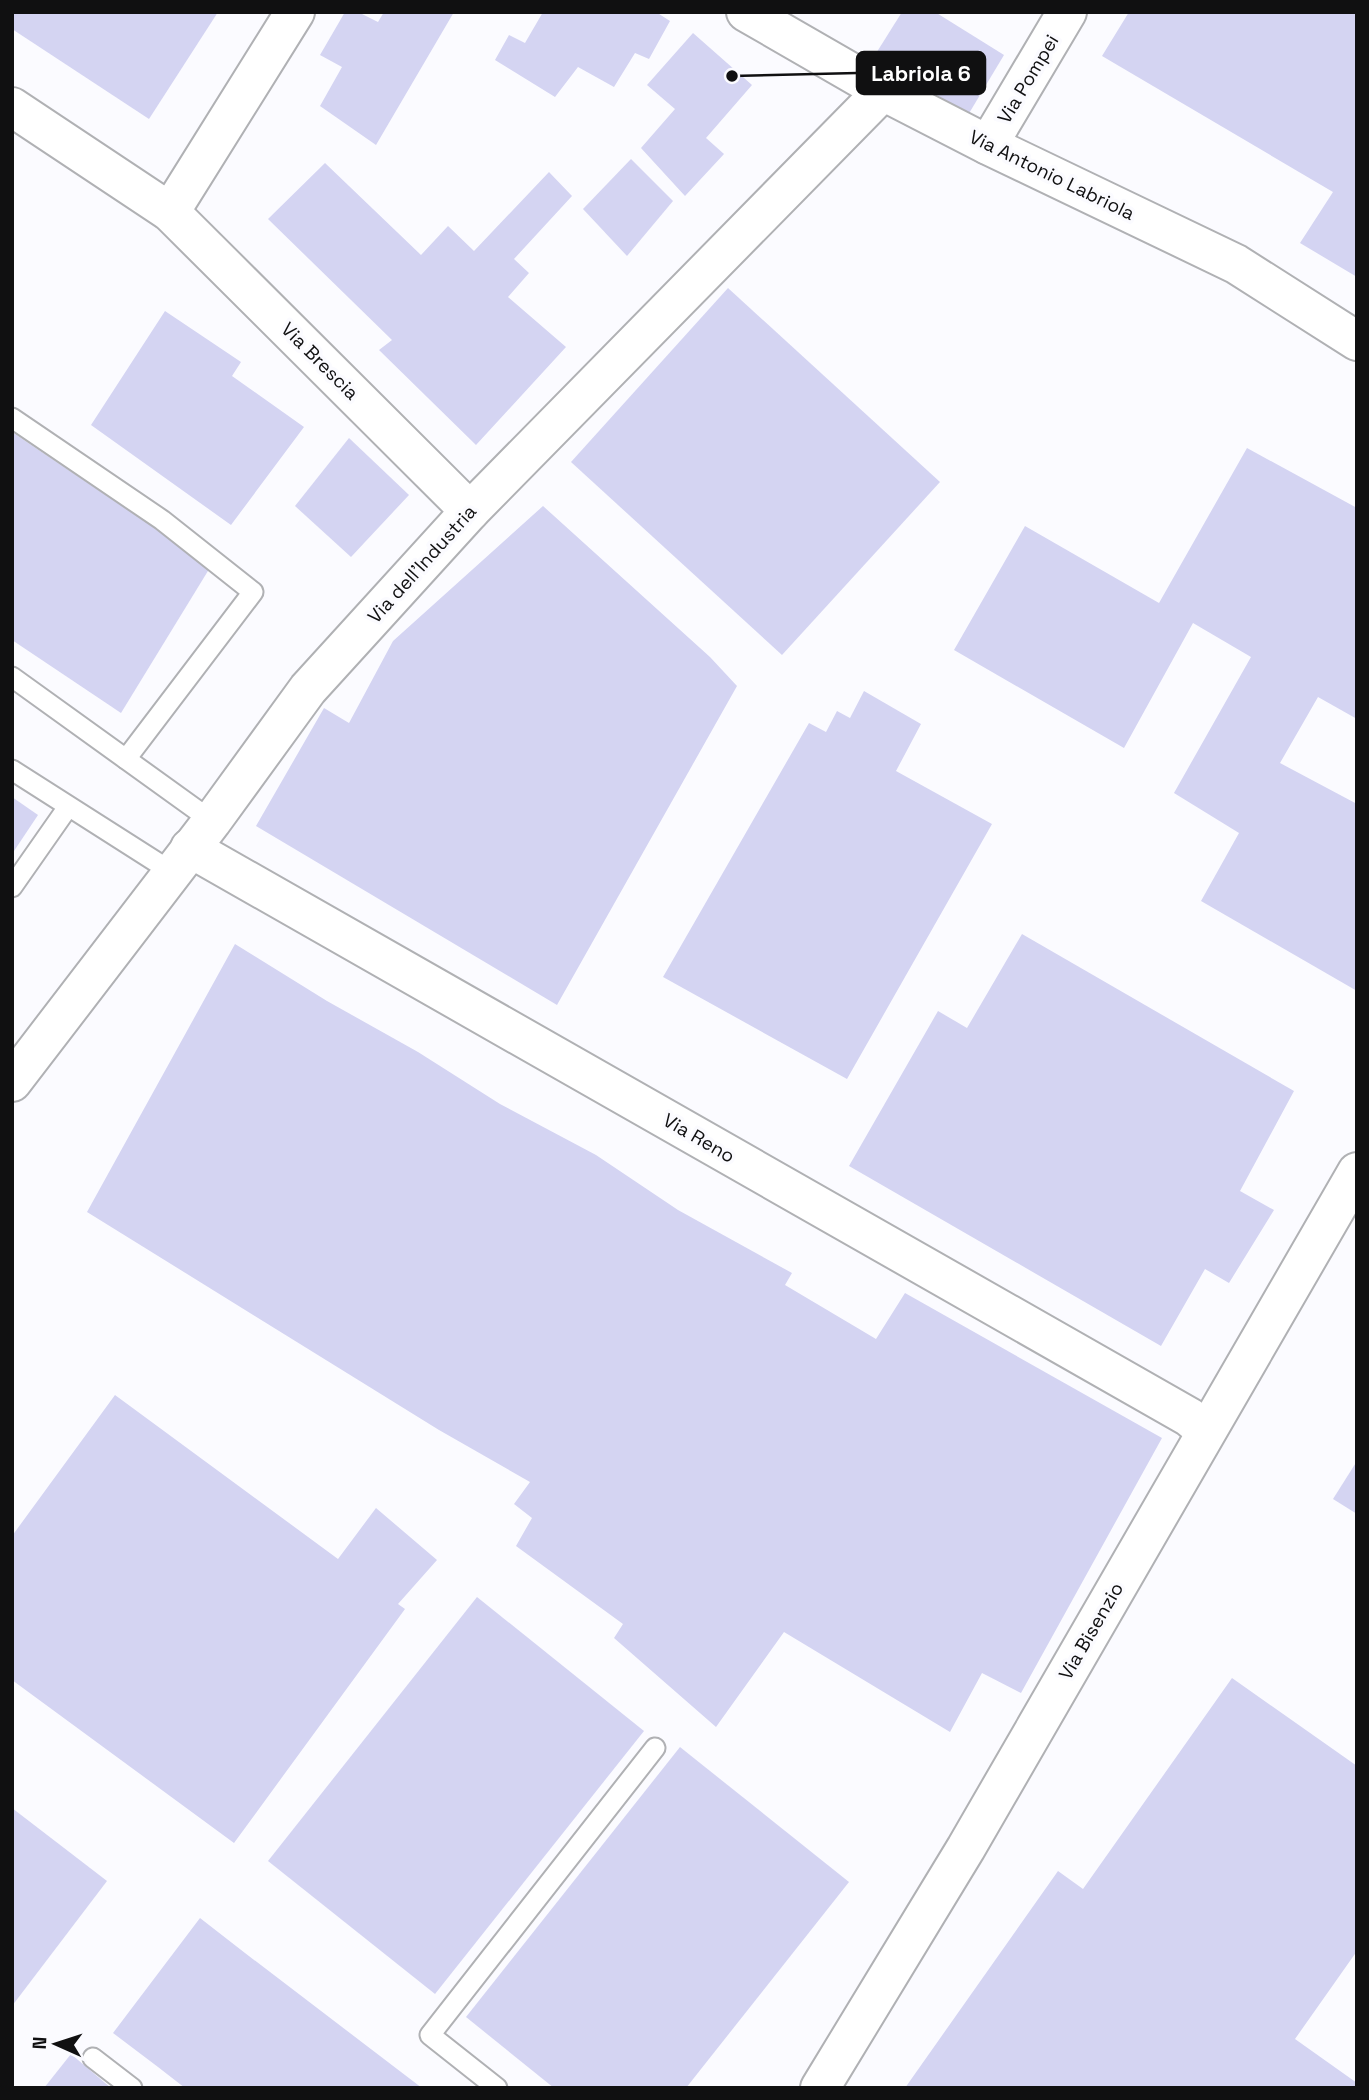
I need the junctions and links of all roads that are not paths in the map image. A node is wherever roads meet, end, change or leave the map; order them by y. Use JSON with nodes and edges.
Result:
{"nodes":[{"id":1,"x":295,"y":12,"type":"edge"},
{"id":2,"x":746,"y":12,"type":"edge"},
{"id":3,"x":1067,"y":12,"type":"edge"},
{"id":4,"x":883,"y":91,"type":"junction"},
{"id":5,"x":12,"y":107,"type":"edge"},
{"id":6,"x":988,"y":145,"type":"junction"},
{"id":7,"x":170,"y":212,"type":"junction"},
{"id":8,"x":1357,"y":341,"type":"edge"},
{"id":9,"x":12,"y":418,"type":"edge"},
{"id":10,"x":470,"y":511,"type":"junction"},
{"id":11,"x":12,"y":677,"type":"edge"},
{"id":12,"x":126,"y":759,"type":"junction"},
{"id":13,"x":12,"y":770,"type":"edge"},
{"id":14,"x":68,"y":807,"type":"junction"},
{"id":15,"x":191,"y":847,"type":"junction"},
{"id":16,"x":12,"y":887,"type":"edge"},
{"id":17,"x":12,"y":1082,"type":"edge"},
{"id":18,"x":1357,"y":1172,"type":"edge"},
{"id":19,"x":1206,"y":1431,"type":"junction"},
{"id":20,"x":655,"y":1748,"type":"dead end"},
{"id":21,"x":93,"y":2058,"type":"dead end"},
{"id":22,"x":132,"y":2088,"type":"edge"},
{"id":23,"x":497,"y":2088,"type":"edge"},
{"id":24,"x":820,"y":2088,"type":"edge"}],
"edges":[{"from":1,"to":7,"type":"street"},
{"from":2,"to":4,"type":"street","name":"Via Antonio Labriola"},
{"from":3,"to":6,"type":"street","name":"Via Pompei"},
{"from":4,"to":6,"type":"street","name":"Via Antonio Labriola"},
{"from":4,"to":10,"type":"street","name":"Via dell'Industria"},
{"from":5,"to":7,"type":"street","name":"Via Brescia"},
{"from":6,"to":8,"type":"street","name":"Via Antonio Labriola"},
{"from":7,"to":10,"type":"street","name":"Via Brescia"},
{"from":9,"to":12,"type":"lane"},
{"from":10,"to":15,"type":"street","name":"Via dell'Industria"},
{"from":11,"to":12,"type":"lane"},
{"from":12,"to":15,"type":"lane"},
{"from":13,"to":14,"type":"lane"},
{"from":14,"to":15,"type":"lane"},
{"from":14,"to":16,"type":"lane"},
{"from":15,"to":17,"type":"street","name":"Via dell'Industria"},
{"from":15,"to":19,"type":"street","name":"Via Reno"},
{"from":18,"to":19,"type":"street","name":"Via Bisenzio"},
{"from":19,"to":24,"type":"street","name":"Via Bisenzio"},
{"from":20,"to":23,"type":"lane"},
{"from":21,"to":22,"type":"lane"}]}
